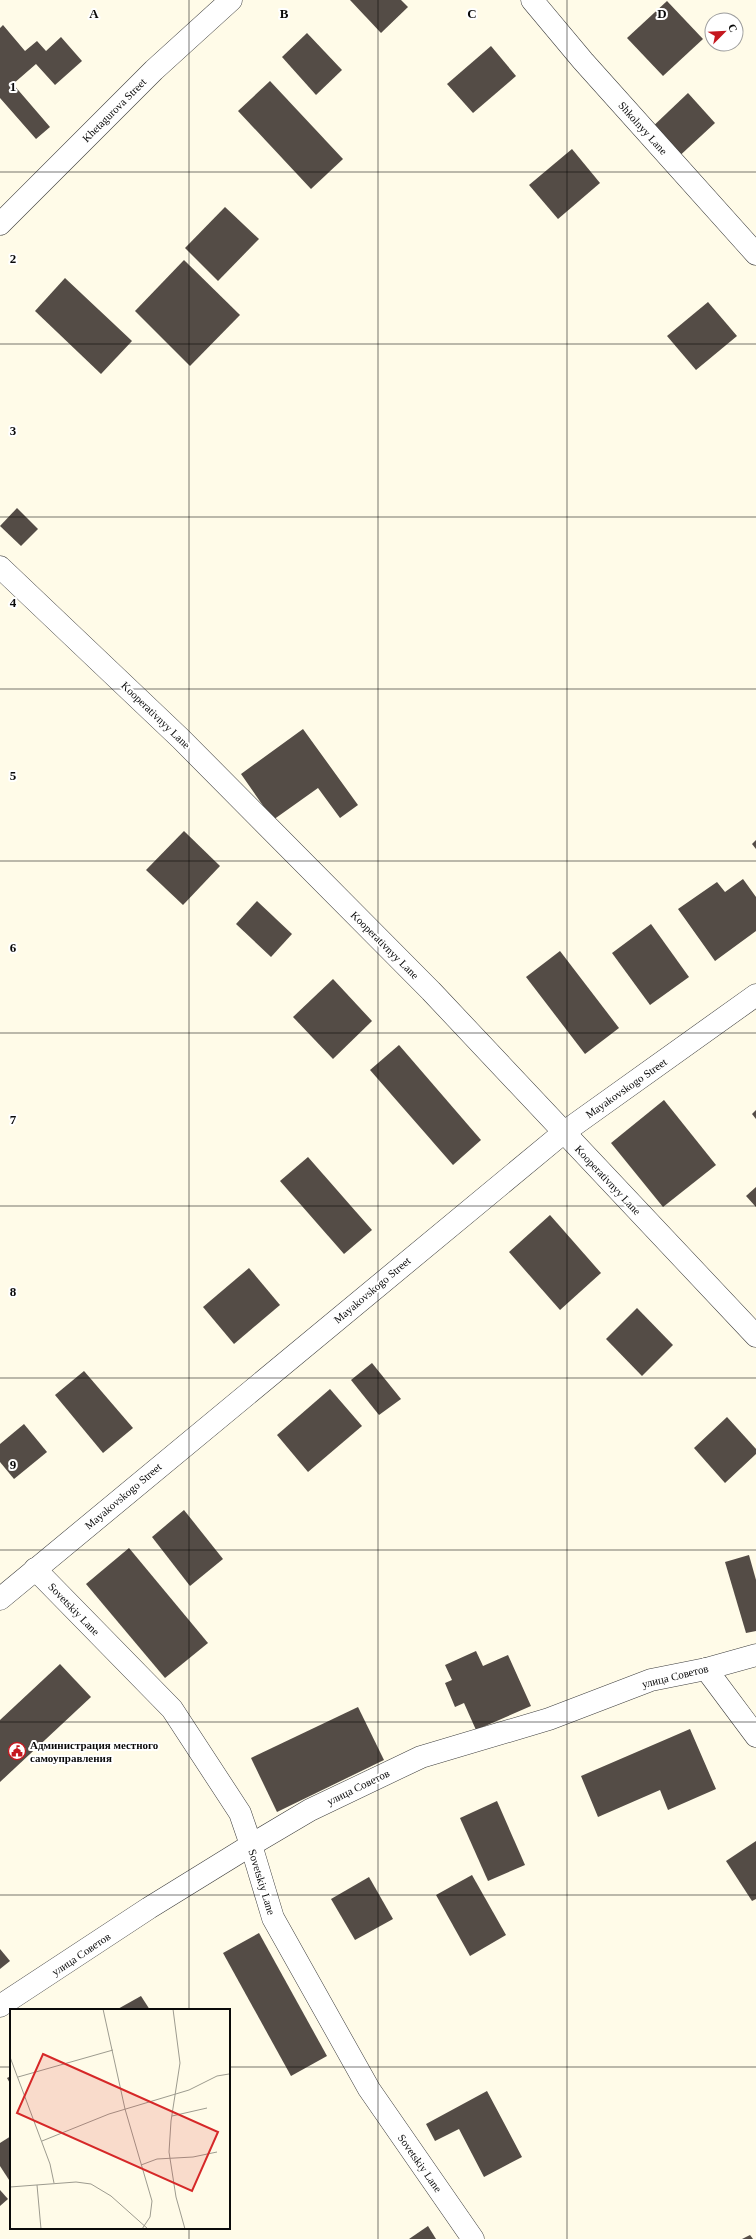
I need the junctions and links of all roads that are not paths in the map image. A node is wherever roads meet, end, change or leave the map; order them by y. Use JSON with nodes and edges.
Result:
{"nodes":[{"id":1,"x":231,"y":0,"type":"edge"},
{"id":2,"x":532,"y":0,"type":"edge"},
{"id":3,"x":0,"y":224,"type":"edge"},
{"id":4,"x":756,"y":254,"type":"edge"},
{"id":5,"x":0,"y":567,"type":"edge"},
{"id":6,"x":756,"y":995,"type":"edge"},
{"id":7,"x":563,"y":1133,"type":"junction"},
{"id":8,"x":756,"y":1336,"type":"edge"},
{"id":9,"x":34,"y":1569,"type":"junction"},
{"id":10,"x":0,"y":1599,"type":"edge"},
{"id":11,"x":756,"y":1655,"type":"edge"},
{"id":12,"x":706,"y":1669,"type":"junction"},
{"id":13,"x":756,"y":1736,"type":"edge"},
{"id":14,"x":252,"y":1845,"type":"junction"},
{"id":15,"x":0,"y":2006,"type":"edge"},
{"id":16,"x":473,"y":2239,"type":"edge"}],
"edges":[{"from":1,"to":3,"type":"street","name":"Khetagurova Street"},
{"from":2,"to":4,"type":"street","name":"Shkolnyy Lane"},
{"from":5,"to":7,"type":"street","name":"Kooperativnyy Lane"},
{"from":6,"to":7,"type":"street","name":"Mayakovskogo Street"},
{"from":7,"to":8,"type":"street","name":"Kooperativnyy Lane"},
{"from":7,"to":9,"type":"street","name":"Mayakovskogo Street"},
{"from":9,"to":10,"type":"street","name":"Mayakovskogo Street"},
{"from":9,"to":14,"type":"street","name":"Sovetskiy Lane"},
{"from":11,"to":12,"type":"street","name":"улица Советов"},
{"from":12,"to":13,"type":"street"},
{"from":12,"to":14,"type":"street","name":"улица Советов"},
{"from":14,"to":15,"type":"street","name":"улица Советов"},
{"from":14,"to":16,"type":"street","name":"Sovetskiy Lane"}]}
